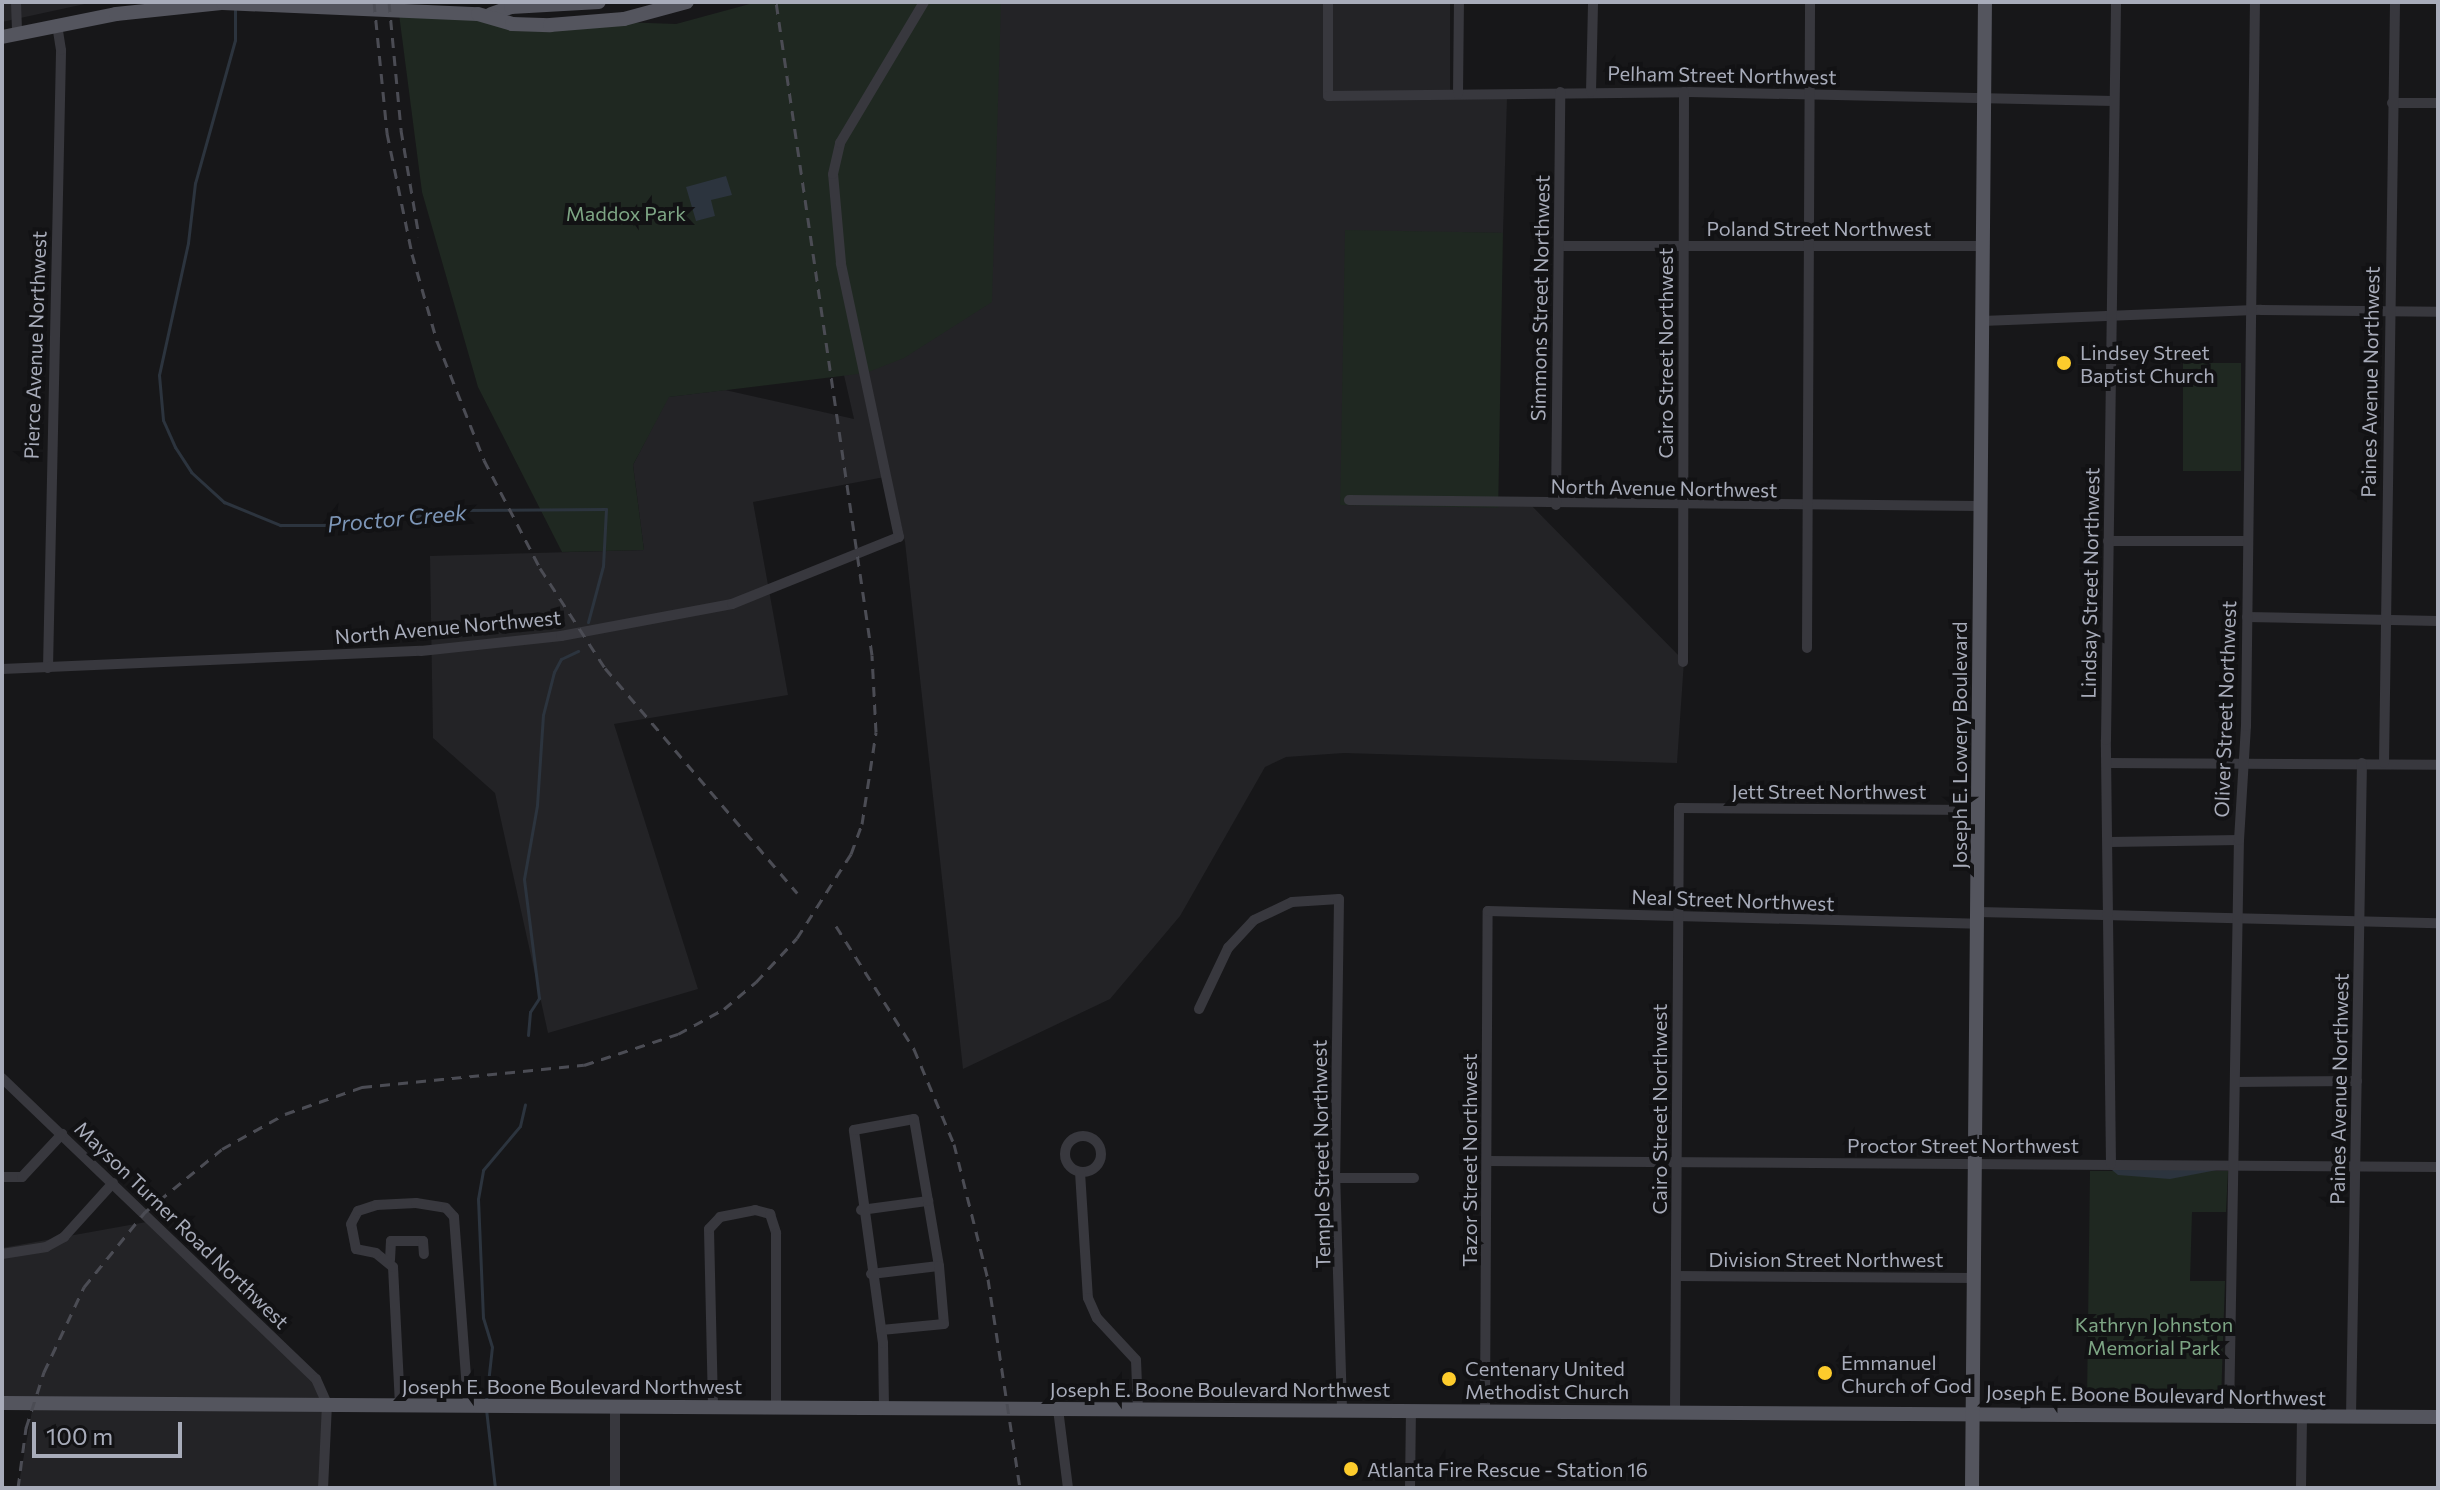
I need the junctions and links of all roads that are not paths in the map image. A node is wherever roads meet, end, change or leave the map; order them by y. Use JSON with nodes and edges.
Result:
{"nodes":[{"id":1,"x":16,"y":2,"type":"edge"},
{"id":2,"x":447,"y":2,"type":"edge"},
{"id":3,"x":599,"y":2,"type":"edge"},
{"id":4,"x":687,"y":2,"type":"edge"},
{"id":5,"x":924,"y":2,"type":"edge"},
{"id":6,"x":1328,"y":2,"type":"edge"},
{"id":7,"x":1459,"y":2,"type":"edge"},
{"id":8,"x":1593,"y":2,"type":"edge"},
{"id":9,"x":1810,"y":2,"type":"edge"},
{"id":10,"x":1985,"y":2,"type":"edge"},
{"id":11,"x":2116,"y":2,"type":"edge"},
{"id":12,"x":2255,"y":2,"type":"edge"},
{"id":13,"x":2395,"y":2,"type":"edge"},
{"id":14,"x":223,"y":3,"type":"edge"},
{"id":15,"x":245,"y":3,"type":"edge"},
{"id":16,"x":295,"y":3,"type":"edge"},
{"id":17,"x":490,"y":8,"type":"edge"},
{"id":18,"x":432,"y":11,"type":"junction"},
{"id":19,"x":57,"y":24,"type":"junction"},
{"id":20,"x":9,"y":35,"type":"edge"},
{"id":21,"x":1560,"y":92,"type":"junction"},
{"id":22,"x":1591,"y":92,"type":"junction"},
{"id":23,"x":1684,"y":92,"type":"junction"},
{"id":24,"x":1458,"y":94,"type":"junction"},
{"id":25,"x":1807,"y":94,"type":"junction"},
{"id":26,"x":1984,"y":95,"type":"junction"},
{"id":27,"x":2114,"y":101,"type":"junction"},
{"id":28,"x":2392,"y":103,"type":"junction"},
{"id":29,"x":2438,"y":103,"type":"edge"},
{"id":30,"x":1559,"y":246,"type":"junction"},
{"id":31,"x":1682,"y":246,"type":"junction"},
{"id":32,"x":1809,"y":246,"type":"junction"},
{"id":33,"x":1984,"y":246,"type":"junction"},
{"id":34,"x":2249,"y":312,"type":"junction"},
{"id":35,"x":2388,"y":312,"type":"junction"},
{"id":36,"x":2438,"y":312,"type":"edge"},
{"id":37,"x":2111,"y":318,"type":"junction"},
{"id":38,"x":1982,"y":321,"type":"junction"},
{"id":39,"x":1349,"y":500,"type":"dead end"},
{"id":40,"x":1556,"y":505,"type":"junction"},
{"id":41,"x":1979,"y":506,"type":"junction"},
{"id":42,"x":1683,"y":507,"type":"junction"},
{"id":43,"x":1809,"y":507,"type":"junction"},
{"id":44,"x":2108,"y":541,"type":"junction"},
{"id":45,"x":2248,"y":541,"type":"junction"},
{"id":46,"x":2247,"y":617,"type":"junction"},
{"id":47,"x":2385,"y":620,"type":"junction"},
{"id":48,"x":2438,"y":621,"type":"edge"},
{"id":49,"x":1807,"y":648,"type":"dead end"},
{"id":50,"x":1683,"y":662,"type":"dead end"},
{"id":51,"x":48,"y":668,"type":"junction"},
{"id":52,"x":2,"y":669,"type":"edge"},
{"id":53,"x":2108,"y":763,"type":"junction"},
{"id":54,"x":2241,"y":763,"type":"junction"},
{"id":55,"x":2362,"y":763,"type":"junction"},
{"id":56,"x":2384,"y":763,"type":"junction"},
{"id":57,"x":2438,"y":765,"type":"edge"},
{"id":58,"x":1679,"y":808,"type":"joint"},
{"id":59,"x":1979,"y":810,"type":"junction"},
{"id":60,"x":2239,"y":840,"type":"junction"},
{"id":61,"x":2110,"y":842,"type":"junction"},
{"id":62,"x":1488,"y":911,"type":"joint"},
{"id":63,"x":2110,"y":916,"type":"junction"},
{"id":64,"x":1678,"y":917,"type":"junction"},
{"id":65,"x":1978,"y":918,"type":"junction"},
{"id":66,"x":2238,"y":919,"type":"junction"},
{"id":67,"x":2360,"y":921,"type":"junction"},
{"id":68,"x":2438,"y":923,"type":"edge"},
{"id":69,"x":1199,"y":1009,"type":"dead end"},
{"id":70,"x":2,"y":1078,"type":"edge"},
{"id":71,"x":2357,"y":1081,"type":"junction"},
{"id":72,"x":2236,"y":1082,"type":"junction"},
{"id":73,"x":62,"y":1134,"type":"junction"},
{"id":74,"x":1487,"y":1161,"type":"junction"},
{"id":75,"x":1677,"y":1162,"type":"junction"},
{"id":76,"x":1976,"y":1163,"type":"junction"},
{"id":77,"x":2111,"y":1164,"type":"junction"},
{"id":78,"x":2236,"y":1164,"type":"junction"},
{"id":79,"x":2355,"y":1166,"type":"junction"},
{"id":80,"x":2438,"y":1167,"type":"edge"},
{"id":81,"x":1080,"y":1172,"type":"dead end"},
{"id":82,"x":2,"y":1177,"type":"edge"},
{"id":83,"x":1336,"y":1178,"type":"junction"},
{"id":84,"x":1414,"y":1178,"type":"dead end"},
{"id":85,"x":113,"y":1183,"type":"junction"},
{"id":86,"x":928,"y":1201,"type":"junction"},
{"id":87,"x":861,"y":1210,"type":"junction"},
{"id":88,"x":2,"y":1254,"type":"edge"},
{"id":89,"x":424,"y":1254,"type":"dead end"},
{"id":90,"x":390,"y":1260,"type":"junction"},
{"id":91,"x":939,"y":1266,"type":"junction"},
{"id":92,"x":871,"y":1274,"type":"junction"},
{"id":93,"x":1676,"y":1276,"type":"junction"},
{"id":94,"x":1975,"y":1278,"type":"junction"},
{"id":95,"x":881,"y":1330,"type":"junction"},
{"id":96,"x":2,"y":1403,"type":"edge"},
{"id":97,"x":327,"y":1404,"type":"junction"},
{"id":98,"x":400,"y":1405,"type":"junction"},
{"id":99,"x":473,"y":1405,"type":"junction"},
{"id":100,"x":615,"y":1406,"type":"junction"},
{"id":101,"x":713,"y":1406,"type":"junction"},
{"id":102,"x":776,"y":1406,"type":"junction"},
{"id":103,"x":884,"y":1407,"type":"junction"},
{"id":104,"x":1058,"y":1409,"type":"junction"},
{"id":105,"x":1138,"y":1409,"type":"junction"},
{"id":106,"x":1342,"y":1410,"type":"junction"},
{"id":107,"x":1411,"y":1410,"type":"junction"},
{"id":108,"x":1485,"y":1410,"type":"junction"},
{"id":109,"x":1675,"y":1411,"type":"junction"},
{"id":110,"x":1971,"y":1413,"type":"junction"},
{"id":111,"x":2229,"y":1416,"type":"junction"},
{"id":112,"x":2302,"y":1416,"type":"junction"},
{"id":113,"x":2351,"y":1417,"type":"junction"},
{"id":114,"x":2438,"y":1417,"type":"edge"},
{"id":115,"x":323,"y":1488,"type":"edge"},
{"id":116,"x":615,"y":1488,"type":"edge"},
{"id":117,"x":1068,"y":1488,"type":"edge"},
{"id":118,"x":1410,"y":1488,"type":"edge"},
{"id":119,"x":1972,"y":1488,"type":"edge"},
{"id":120,"x":2301,"y":1488,"type":"edge"}],
"edges":[{"from":1,"to":20,"type":"street"},
{"from":2,"to":18,"type":"main road"},
{"from":3,"to":17,"type":"main road"},
{"from":4,"to":17,"type":"main road"},
{"from":5,"to":51,"type":"street","name":"North Avenue Northwest"},
{"from":6,"to":24,"type":"street","name":"Pelham Street Northwest"},
{"from":7,"to":24,"type":"street"},
{"from":8,"to":22,"type":"street"},
{"from":9,"to":25,"type":"street"},
{"from":10,"to":26,"type":"main road","name":"Joseph E. Lowery Boulevard"},
{"from":11,"to":27,"type":"street","name":"Lindsay Street Northwest"},
{"from":12,"to":34,"type":"street","name":"Oliver Street Northwest"},
{"from":13,"to":28,"type":"street","name":"Paines Avenue Northwest"},
{"from":14,"to":15,"type":"main road"},
{"from":14,"to":19,"type":"main road"},
{"from":15,"to":16,"type":"main road"},
{"from":16,"to":18,"type":"main road"},
{"from":17,"to":18,"type":"main road"},
{"from":19,"to":20,"type":"main road"},
{"from":19,"to":51,"type":"street","name":"Pierce Avenue Northwest"},
{"from":21,"to":22,"type":"street","name":"Pelham Street Northwest"},
{"from":21,"to":24,"type":"street","name":"Pelham Street Northwest"},
{"from":21,"to":30,"type":"street","name":"Simmons Street Northwest"},
{"from":22,"to":23,"type":"street","name":"Pelham Street Northwest"},
{"from":23,"to":25,"type":"street","name":"Pelham Street Northwest"},
{"from":23,"to":31,"type":"street","name":"Cairo Street Northwest"},
{"from":25,"to":26,"type":"street","name":"Pelham Street Northwest"},
{"from":25,"to":32,"type":"street"},
{"from":26,"to":27,"type":"street","name":"Pelham Street Northwest"},
{"from":26,"to":33,"type":"main road","name":"Joseph E. Lowery Boulevard"},
{"from":27,"to":37,"type":"street","name":"Lindsay Street Northwest"},
{"from":28,"to":29,"type":"street"},
{"from":28,"to":35,"type":"street","name":"Paines Avenue Northwest"},
{"from":30,"to":31,"type":"street","name":"Poland Street Northwest"},
{"from":30,"to":40,"type":"street","name":"Simmons Street Northwest"},
{"from":31,"to":32,"type":"street","name":"Poland Street Northwest"},
{"from":31,"to":42,"type":"street","name":"Cairo Street Northwest"},
{"from":32,"to":33,"type":"street","name":"Poland Street Northwest"},
{"from":32,"to":43,"type":"street"},
{"from":33,"to":38,"type":"main road","name":"Joseph E. Lowery Boulevard"},
{"from":34,"to":35,"type":"street"},
{"from":34,"to":37,"type":"street"},
{"from":34,"to":45,"type":"street","name":"Oliver Street Northwest"},
{"from":35,"to":36,"type":"street"},
{"from":35,"to":47,"type":"street","name":"Paines Avenue Northwest"},
{"from":37,"to":38,"type":"street"},
{"from":37,"to":44,"type":"street","name":"Lindsay Street Northwest"},
{"from":38,"to":41,"type":"main road","name":"Joseph E. Lowery Boulevard"},
{"from":39,"to":40,"type":"street","name":"North Avenue Northwest"},
{"from":40,"to":42,"type":"street","name":"North Avenue Northwest"},
{"from":41,"to":43,"type":"street","name":"North Avenue Northwest"},
{"from":41,"to":59,"type":"main road","name":"Joseph E. Lowery Boulevard"},
{"from":42,"to":43,"type":"street","name":"North Avenue Northwest"},
{"from":42,"to":50,"type":"street","name":"Cairo Street Northwest"},
{"from":43,"to":49,"type":"street"},
{"from":44,"to":45,"type":"street"},
{"from":44,"to":53,"type":"street","name":"Lindsay Street Northwest"},
{"from":45,"to":46,"type":"street","name":"Oliver Street Northwest"},
{"from":46,"to":47,"type":"street"},
{"from":46,"to":54,"type":"street","name":"Oliver Street Northwest"},
{"from":47,"to":48,"type":"street"},
{"from":47,"to":56,"type":"street","name":"Paines Avenue Northwest"},
{"from":51,"to":52,"type":"street","name":"North Avenue Northwest"},
{"from":53,"to":54,"type":"street"},
{"from":53,"to":61,"type":"street","name":"Lindsay Street Northwest"},
{"from":54,"to":55,"type":"street"},
{"from":54,"to":60,"type":"street","name":"Oliver Street Northwest"},
{"from":55,"to":56,"type":"street"},
{"from":55,"to":67,"type":"street","name":"Paines Avenue Northwest"},
{"from":56,"to":57,"type":"street"},
{"from":58,"to":59,"type":"street","name":"Jett Street Northwest"},
{"from":58,"to":64,"type":"street","name":"Cairo Street Northwest"},
{"from":59,"to":65,"type":"main road","name":"Joseph E. Lowery Boulevard"},
{"from":60,"to":61,"type":"street"},
{"from":60,"to":66,"type":"street","name":"Oliver Street Northwest"},
{"from":61,"to":63,"type":"street","name":"Lindsay Street Northwest"},
{"from":62,"to":64,"type":"street","name":"Neal Street Northwest"},
{"from":62,"to":74,"type":"street","name":"Tazor Street Northwest"},
{"from":63,"to":65,"type":"street","name":"Neal Street Northwest"},
{"from":63,"to":66,"type":"street","name":"Neal Street Northwest"},
{"from":63,"to":77,"type":"street","name":"Lindsay Street Northwest"},
{"from":64,"to":65,"type":"street","name":"Neal Street Northwest"},
{"from":64,"to":75,"type":"street","name":"Cairo Street Northwest"},
{"from":65,"to":76,"type":"main road","name":"Joseph E. Lowery Boulevard"},
{"from":66,"to":67,"type":"street","name":"Neal Street Northwest"},
{"from":66,"to":72,"type":"street","name":"Oliver Street Northwest"},
{"from":67,"to":68,"type":"street","name":"Neal Street Northwest"},
{"from":67,"to":71,"type":"street","name":"Paines Avenue Northwest"},
{"from":69,"to":83,"type":"street","name":"Temple Street Northwest"},
{"from":70,"to":73,"type":"street","name":"Mayson Turner Road Northwest"},
{"from":71,"to":72,"type":"street"},
{"from":71,"to":79,"type":"street","name":"Paines Avenue Northwest"},
{"from":72,"to":78,"type":"street","name":"Oliver Street Northwest"},
{"from":73,"to":82,"type":"street"},
{"from":73,"to":85,"type":"street","name":"Mayson Turner Road Northwest"},
{"from":74,"to":75,"type":"street","name":"Proctor Street Northwest"},
{"from":74,"to":108,"type":"street","name":"Tazor Street Northwest"},
{"from":75,"to":76,"type":"street","name":"Proctor Street Northwest"},
{"from":75,"to":93,"type":"street","name":"Cairo Street Northwest"},
{"from":76,"to":77,"type":"street","name":"Proctor Street Northwest"},
{"from":76,"to":94,"type":"main road","name":"Joseph E. Lowery Boulevard"},
{"from":77,"to":78,"type":"street","name":"Proctor Street Northwest"},
{"from":78,"to":79,"type":"street","name":"Proctor Street Northwest"},
{"from":78,"to":111,"type":"street","name":"Oliver Street Northwest"},
{"from":79,"to":80,"type":"street","name":"Proctor Street Northwest"},
{"from":79,"to":113,"type":"street","name":"Paines Avenue Northwest"},
{"from":81,"to":105,"type":"street"},
{"from":83,"to":84,"type":"street"},
{"from":83,"to":106,"type":"street","name":"Temple Street Northwest"},
{"from":85,"to":88,"type":"street"},
{"from":85,"to":97,"type":"street","name":"Mayson Turner Road Northwest"},
{"from":86,"to":87,"type":"street"},
{"from":86,"to":87,"type":"street"},
{"from":86,"to":91,"type":"street"},
{"from":87,"to":92,"type":"street"},
{"from":89,"to":90,"type":"street"},
{"from":90,"to":98,"type":"street"},
{"from":90,"to":99,"type":"street"},
{"from":91,"to":92,"type":"street"},
{"from":91,"to":95,"type":"street"},
{"from":92,"to":95,"type":"street"},
{"from":93,"to":94,"type":"street","name":"Division Street Northwest"},
{"from":93,"to":109,"type":"street","name":"Cairo Street Northwest"},
{"from":94,"to":110,"type":"main road","name":"Joseph E. Lowery Boulevard"},
{"from":95,"to":103,"type":"street"},
{"from":96,"to":97,"type":"main road","name":"Joseph E. Boone Boulevard Northwest"},
{"from":97,"to":98,"type":"main road","name":"Joseph E. Boone Boulevard Northwest"},
{"from":97,"to":115,"type":"street"},
{"from":98,"to":99,"type":"main road","name":"Joseph E. Boone Boulevard Northwest"},
{"from":99,"to":100,"type":"main road","name":"Joseph E. Boone Boulevard Northwest"},
{"from":100,"to":101,"type":"main road","name":"Joseph E. Boone Boulevard Northwest"},
{"from":100,"to":116,"type":"street"},
{"from":101,"to":102,"type":"main road","name":"Joseph E. Boone Boulevard Northwest"},
{"from":101,"to":102,"type":"street"},
{"from":102,"to":103,"type":"main road","name":"Joseph E. Boone Boulevard Northwest"},
{"from":103,"to":104,"type":"main road","name":"Joseph E. Boone Boulevard Northwest"},
{"from":104,"to":105,"type":"main road","name":"Joseph E. Boone Boulevard Northwest"},
{"from":104,"to":117,"type":"street"},
{"from":105,"to":106,"type":"main road","name":"Joseph E. Boone Boulevard Northwest"},
{"from":106,"to":107,"type":"main road","name":"Joseph E. Boone Boulevard Northwest"},
{"from":107,"to":108,"type":"main road","name":"Joseph E. Boone Boulevard Northwest"},
{"from":107,"to":118,"type":"street"},
{"from":108,"to":109,"type":"main road","name":"Joseph E. Boone Boulevard Northwest"},
{"from":109,"to":110,"type":"main road","name":"Joseph E. Boone Boulevard Northwest"},
{"from":110,"to":111,"type":"main road","name":"Joseph E. Boone Boulevard Northwest"},
{"from":110,"to":119,"type":"main road","name":"Joseph E. Lowery Boulevard"},
{"from":111,"to":112,"type":"main road","name":"Joseph E. Boone Boulevard Northwest"},
{"from":112,"to":113,"type":"main road","name":"Joseph E. Boone Boulevard Northwest"},
{"from":112,"to":120,"type":"street"},
{"from":113,"to":114,"type":"main road","name":"Joseph E. Boone Boulevard Northwest"}]}
